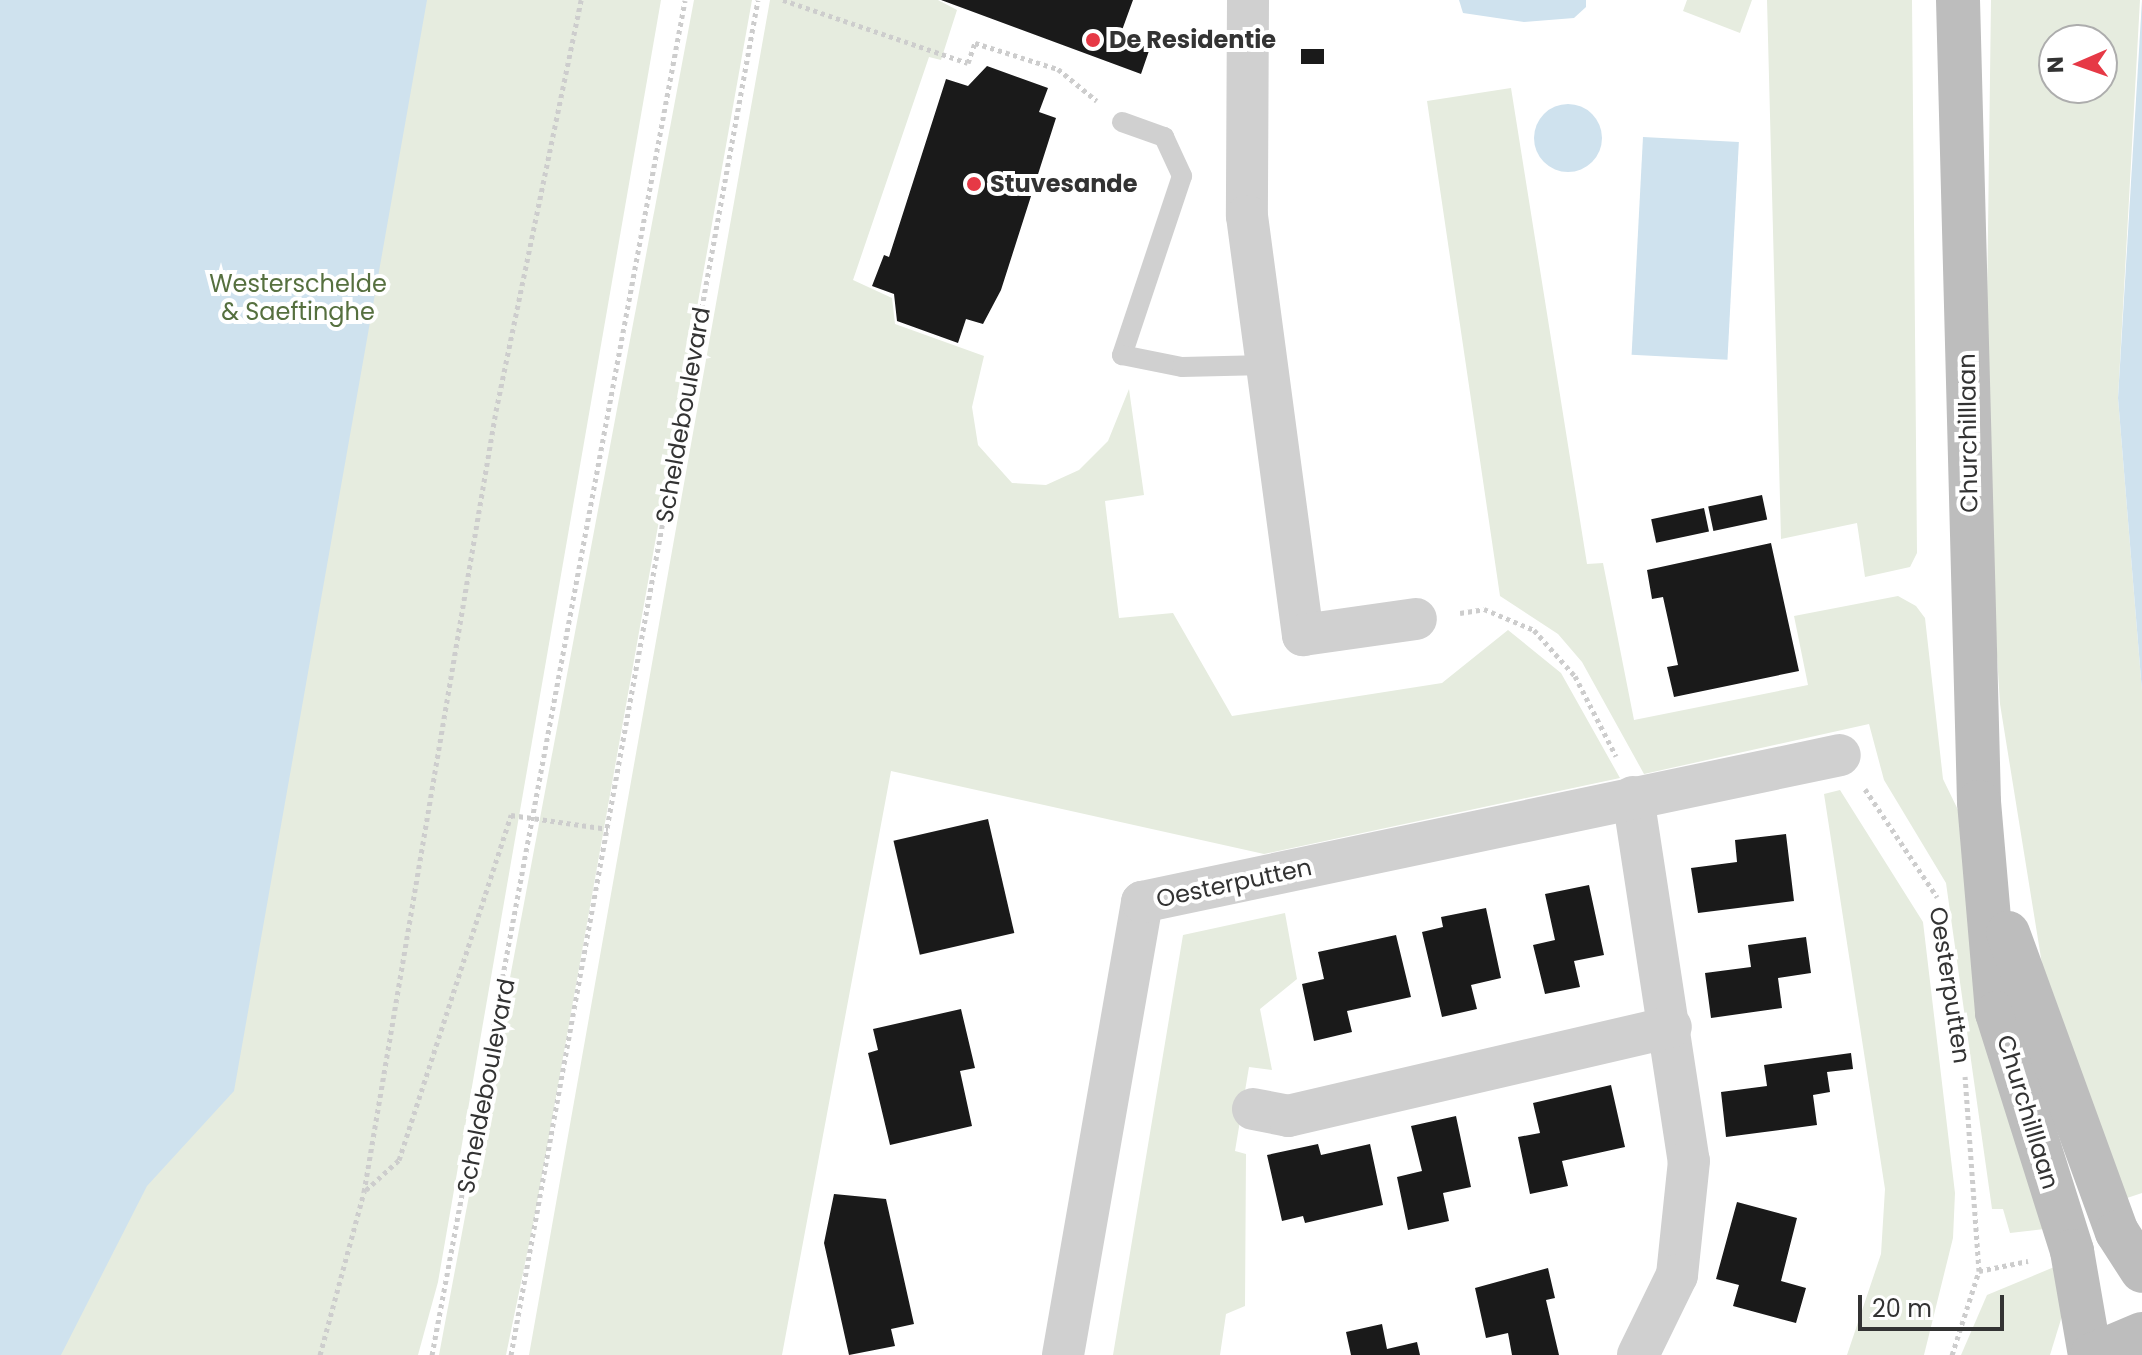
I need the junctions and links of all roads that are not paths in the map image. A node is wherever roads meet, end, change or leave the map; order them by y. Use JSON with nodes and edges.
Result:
{"nodes":[{"id":1,"x":1248,"y":0,"type":"edge"},
{"id":2,"x":1958,"y":0,"type":"edge"},
{"id":3,"x":1122,"y":122,"type":"road end"},
{"id":4,"x":1266,"y":365,"type":"junction"},
{"id":5,"x":1416,"y":619,"type":"road end"},
{"id":6,"x":1840,"y":755,"type":"road end"},
{"id":7,"x":1633,"y":797,"type":"junction"},
{"id":8,"x":1987,"y":866,"type":"junction"},
{"id":9,"x":1671,"y":1027,"type":"junction"},
{"id":10,"x":1253,"y":1109,"type":"dead end"},
{"id":11,"x":2142,"y":1271,"type":"edge"},
{"id":12,"x":2142,"y":1334,"type":"edge"},
{"id":13,"x":1063,"y":1355,"type":"edge"},
{"id":14,"x":1638,"y":1355,"type":"edge"},
{"id":15,"x":2091,"y":1355,"type":"edge"}],
"edges":[{"from":1,"to":4,"type":"street"},
{"from":2,"to":8,"type":"main road","name":"Churchilllaan"},
{"from":3,"to":4,"type":"lane"},
{"from":4,"to":5,"type":"street"},
{"from":6,"to":7,"type":"street","name":"Oesterputten"},
{"from":7,"to":9,"type":"street"},
{"from":7,"to":13,"type":"street","name":"Oesterputten"},
{"from":8,"to":11,"type":"main road","name":"Churchilllaan"},
{"from":8,"to":15,"type":"main road","name":"Churchilllaan"},
{"from":9,"to":10,"type":"street"},
{"from":9,"to":14,"type":"street"},
{"from":12,"to":15,"type":"main road"}]}
